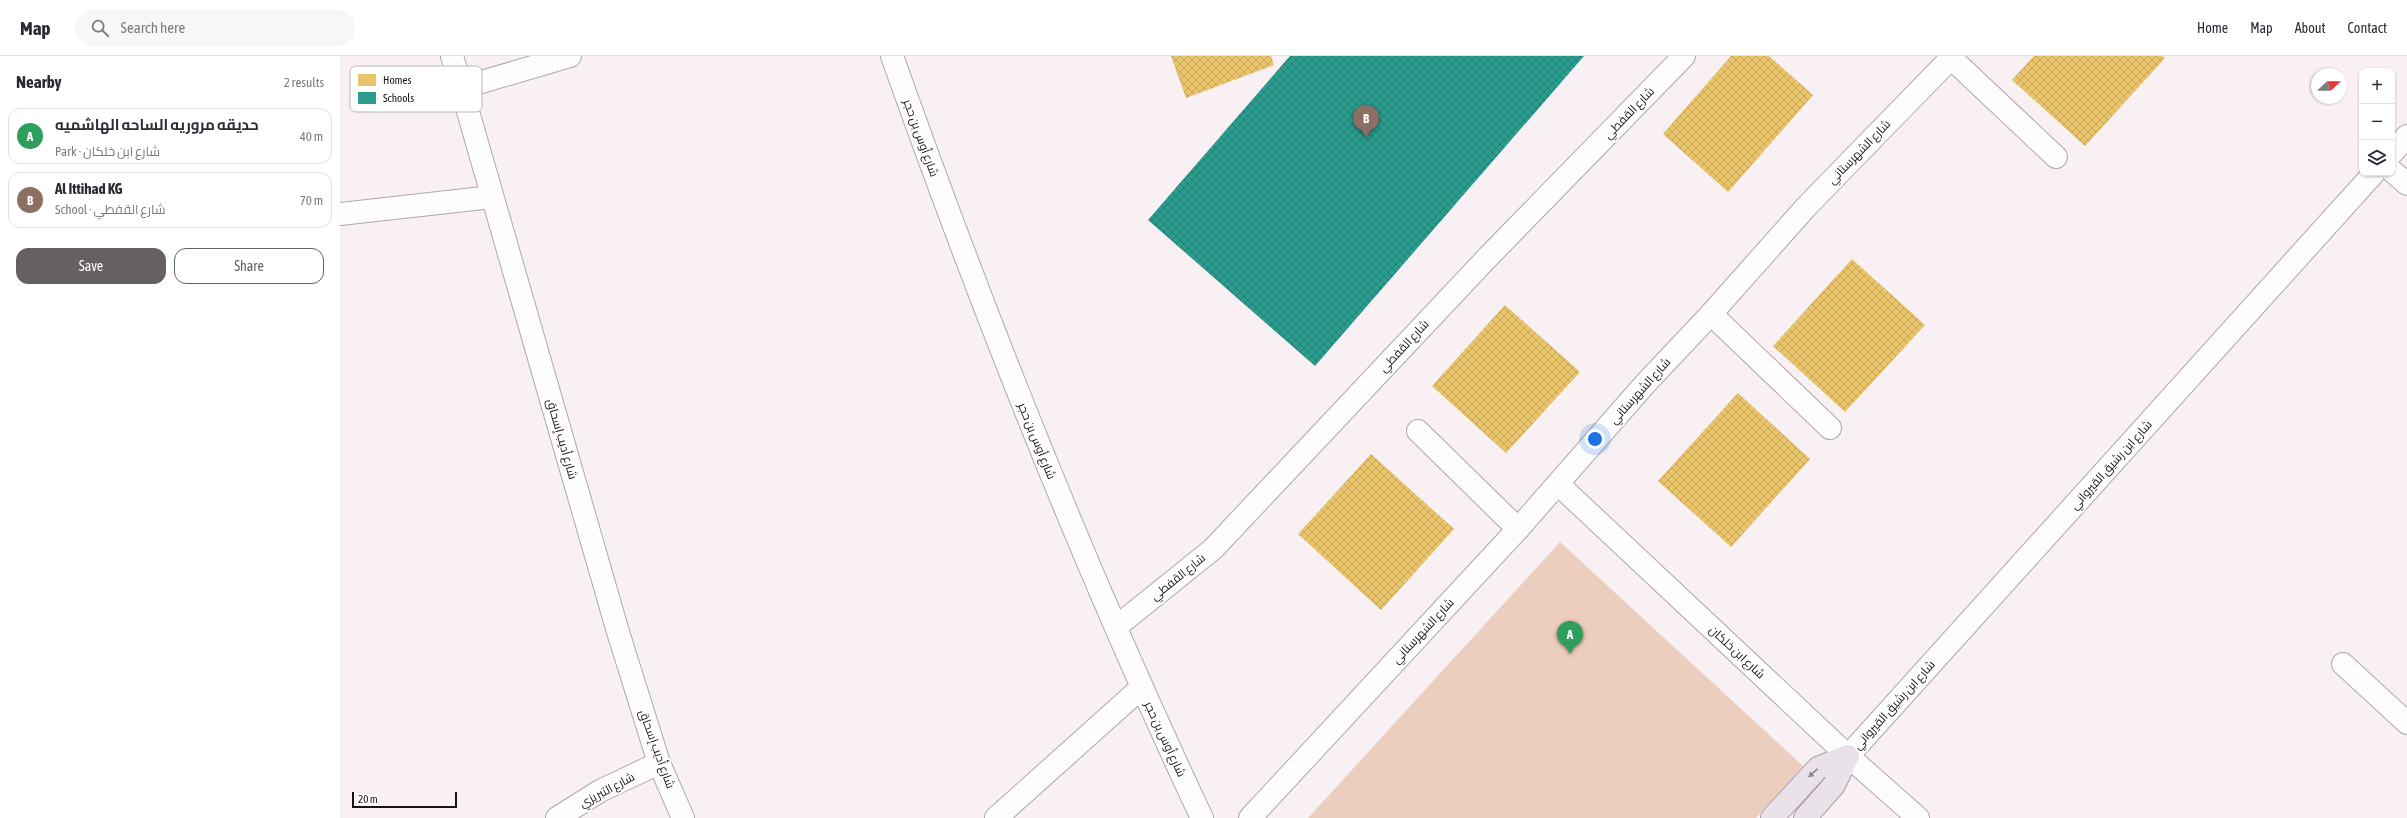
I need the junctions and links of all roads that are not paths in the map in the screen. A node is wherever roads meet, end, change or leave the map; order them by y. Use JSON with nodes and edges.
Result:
{"nodes":[{"id":1,"x":452,"y":56,"type":"edge"},
{"id":2,"x":570,"y":56,"type":"edge"},
{"id":3,"x":892,"y":56,"type":"edge"},
{"id":4,"x":1684,"y":56,"type":"edge"},
{"id":5,"x":1952,"y":57,"type":"edge"},
{"id":6,"x":455,"y":66,"type":"edge"},
{"id":7,"x":482,"y":82,"type":"edge"},
{"id":8,"x":468,"y":112,"type":"edge"},
{"id":9,"x":2407,"y":136,"type":"edge"},
{"id":10,"x":2395,"y":150,"type":"edge"},
{"id":11,"x":2056,"y":157,"type":"dead end"},
{"id":12,"x":2395,"y":174,"type":"edge"},
{"id":13,"x":2371,"y":176,"type":"edge"},
{"id":14,"x":2407,"y":184,"type":"edge"},
{"id":15,"x":492,"y":196,"type":"junction"},
{"id":16,"x":340,"y":214,"type":"edge"},
{"id":17,"x":1711,"y":314,"type":"junction"},
{"id":18,"x":1830,"y":428,"type":"dead end"},
{"id":19,"x":1418,"y":431,"type":"dead end"},
{"id":20,"x":1558,"y":484,"type":"junction"},
{"id":21,"x":1518,"y":529,"type":"junction"},
{"id":22,"x":1116,"y":627,"type":"junction"},
{"id":23,"x":2342,"y":664,"type":"dead end"},
{"id":24,"x":1141,"y":688,"type":"junction"},
{"id":25,"x":2407,"y":724,"type":"edge"},
{"id":26,"x":1848,"y":756,"type":"junction"},
{"id":27,"x":659,"y":764,"type":"junction"},
{"id":28,"x":557,"y":818,"type":"edge"},
{"id":29,"x":684,"y":818,"type":"edge"},
{"id":30,"x":996,"y":818,"type":"edge"},
{"id":31,"x":1202,"y":818,"type":"edge"},
{"id":32,"x":1250,"y":818,"type":"edge"},
{"id":33,"x":1772,"y":818,"type":"edge"},
{"id":34,"x":1805,"y":818,"type":"edge"},
{"id":35,"x":1918,"y":818,"type":"edge"}],
"edges":[{"from":1,"to":6,"type":"street","name":"شارع أديب إسحاق"},
{"from":2,"to":7,"type":"street"},
{"from":3,"to":22,"type":"street","name":"شارع أوس بن حجر"},
{"from":4,"to":22,"type":"street","name":"شارع القفطي"},
{"from":5,"to":11,"type":"street"},
{"from":5,"to":17,"type":"street","name":"شارع الشهرستاني"},
{"from":8,"to":15,"type":"street","name":"شارع أديب إسحاق"},
{"from":9,"to":10,"type":"street"},
{"from":12,"to":14,"type":"street"},
{"from":13,"to":26,"type":"street","name":"شارع ابن رشيق القيرواني"},
{"from":15,"to":16,"type":"street"},
{"from":15,"to":27,"type":"street","name":"شارع أديب إسحاق"},
{"from":17,"to":18,"type":"street"},
{"from":17,"to":20,"type":"street","name":"شارع الشهرستاني"},
{"from":19,"to":21,"type":"street"},
{"from":20,"to":21,"type":"street","name":"شارع الشهرستاني"},
{"from":20,"to":26,"type":"street","name":"شارع ابن خلكان"},
{"from":21,"to":32,"type":"street","name":"شارع الشهرستاني"},
{"from":22,"to":24,"type":"street","name":"شارع أوس بن حجر"},
{"from":23,"to":25,"type":"street"},
{"from":24,"to":30,"type":"street"},
{"from":24,"to":31,"type":"street","name":"شارع أوس بن حجر"},
{"from":26,"to":33,"type":"main road","name":"شارع ابن رشيق القيرواني","one_way":true},
{"from":26,"to":34,"type":"main road","name":"شارع ابن رشيق القيرواني"},
{"from":26,"to":35,"type":"street","name":"شارع ابن خلكان"},
{"from":27,"to":28,"type":"street","name":"شارع التبريزي"},
{"from":27,"to":29,"type":"street","name":"شارع أديب إسحاق"}]}
